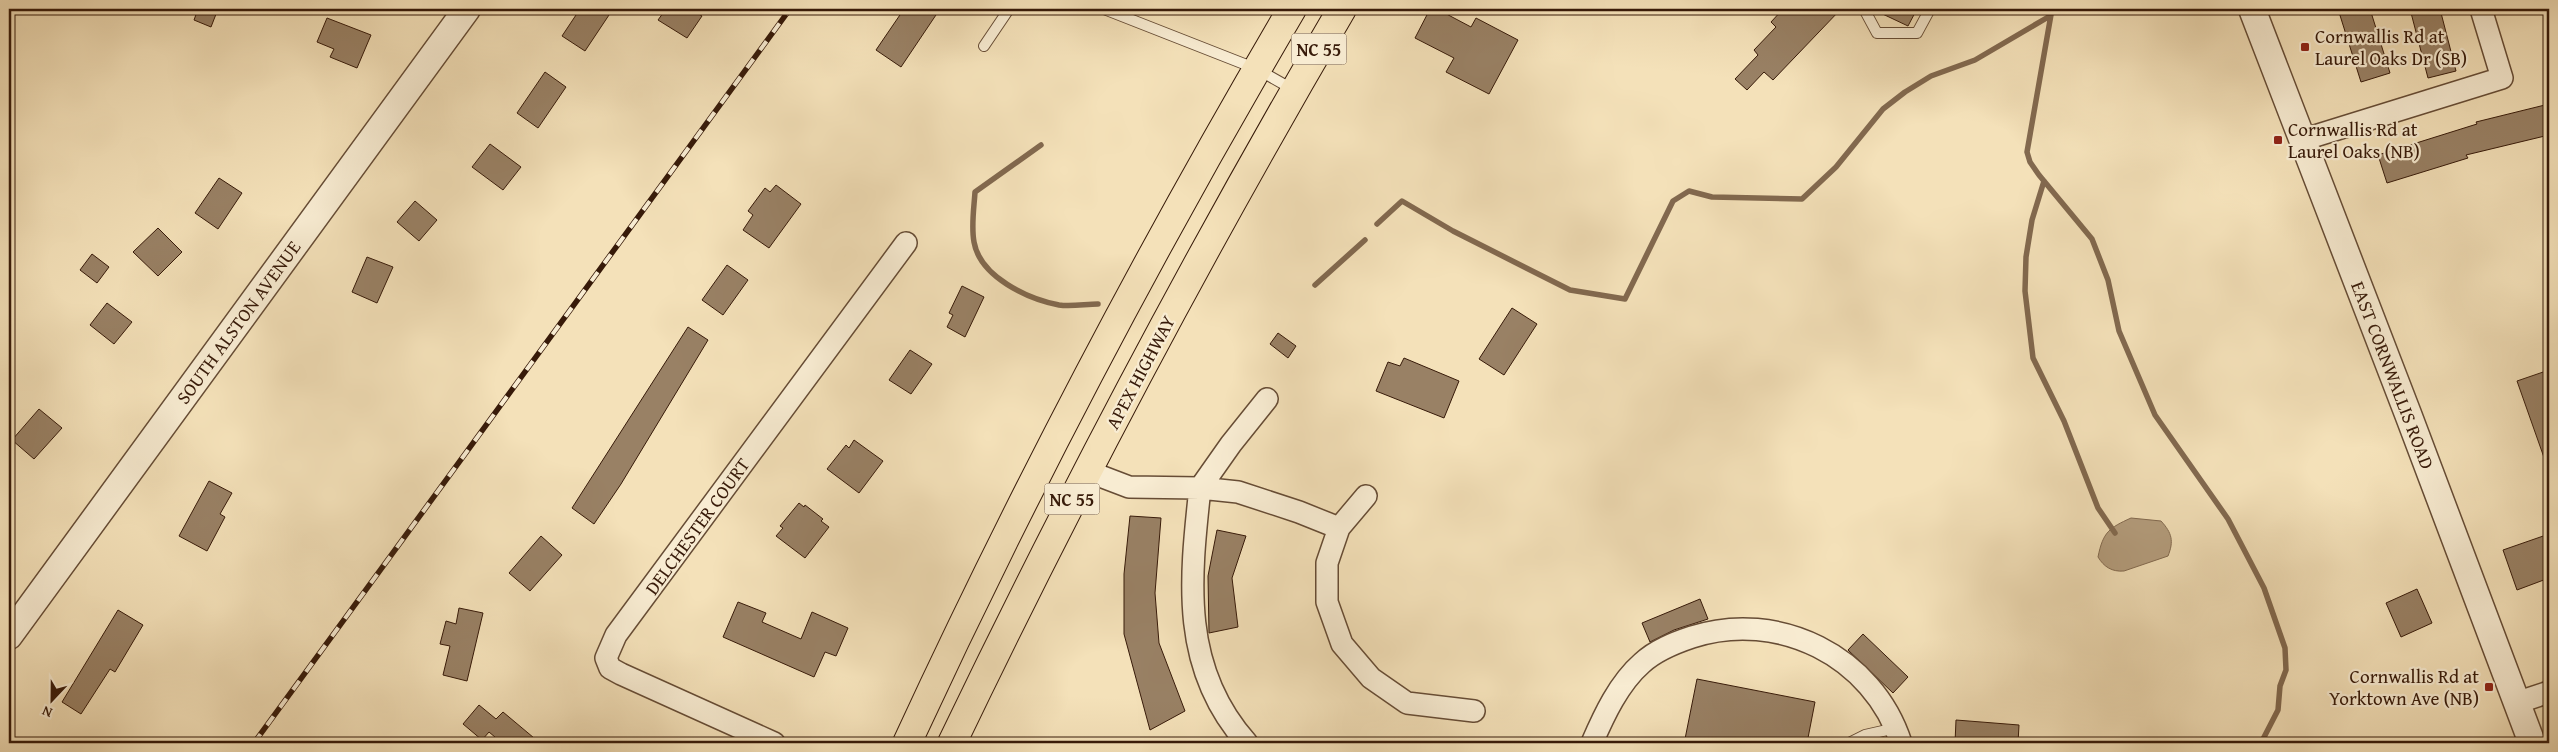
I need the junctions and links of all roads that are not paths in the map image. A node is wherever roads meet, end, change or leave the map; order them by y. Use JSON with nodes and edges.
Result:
{"nodes":[{"id":1,"x":467,"y":9,"type":"edge"},
{"id":2,"x":1009,"y":9,"type":"edge"},
{"id":3,"x":1104,"y":9,"type":"edge"},
{"id":4,"x":1292,"y":9,"type":"edge"},
{"id":5,"x":1342,"y":9,"type":"edge"},
{"id":6,"x":1864,"y":9,"type":"edge"},
{"id":7,"x":1930,"y":9,"type":"edge"},
{"id":8,"x":2252,"y":9,"type":"edge"},
{"id":9,"x":2480,"y":9,"type":"edge"},
{"id":10,"x":984,"y":46,"type":"dead end"},
{"id":11,"x":1257,"y":69,"type":"junction"},
{"id":12,"x":1295,"y":90,"type":"junction"},
{"id":13,"x":2302,"y":140,"type":"junction"},
{"id":14,"x":906,"y":242,"type":"dead end"},
{"id":15,"x":1267,"y":399,"type":"dead end"},
{"id":16,"x":1087,"y":471,"type":"junction"},
{"id":17,"x":1200,"y":488,"type":"junction"},
{"id":18,"x":1366,"y":496,"type":"dead end"},
{"id":19,"x":1339,"y":528,"type":"junction"},
{"id":20,"x":9,"y":636,"type":"edge"},
{"id":21,"x":2549,"y":692,"type":"edge"},
{"id":22,"x":2518,"y":702,"type":"junction"},
{"id":23,"x":1474,"y":711,"type":"dead end"},
{"id":24,"x":1898,"y":736,"type":"edge"},
{"id":25,"x":746,"y":737,"type":"edge"},
{"id":26,"x":774,"y":743,"type":"edge"},
{"id":27,"x":907,"y":743,"type":"edge"},
{"id":28,"x":952,"y":743,"type":"edge"},
{"id":29,"x":1246,"y":743,"type":"edge"},
{"id":30,"x":1592,"y":743,"type":"edge"},
{"id":31,"x":1849,"y":743,"type":"edge"},
{"id":32,"x":2532,"y":743,"type":"edge"}],
"edges":[{"from":1,"to":20,"type":"street","name":"SOUTH ALSTON AVENUE"},
{"from":2,"to":10,"type":"lane"},
{"from":3,"to":11,"type":"lane"},
{"from":4,"to":11,"type":"main road","number":"NC 55"},
{"from":5,"to":12,"type":"main road","name":"APEX HIGHWAY","number":"NC 55"},
{"from":6,"to":7,"type":"lane"},
{"from":8,"to":13,"type":"street","name":"EAST CORNWALLIS ROAD"},
{"from":9,"to":13,"type":"street"},
{"from":11,"to":12,"type":"lane"},
{"from":11,"to":27,"type":"main road","number":"NC 55"},
{"from":12,"to":16,"type":"main road","name":"APEX HIGHWAY","number":"NC 55"},
{"from":13,"to":22,"type":"street","name":"EAST CORNWALLIS ROAD"},
{"from":14,"to":25,"type":"street","name":"DELCHESTER COURT"},
{"from":15,"to":17,"type":"street"},
{"from":16,"to":17,"type":"street"},
{"from":16,"to":28,"type":"main road","name":"APEX HIGHWAY","number":"NC 55"},
{"from":17,"to":19,"type":"street"},
{"from":17,"to":29,"type":"street"},
{"from":18,"to":19,"type":"street"},
{"from":19,"to":23,"type":"street"},
{"from":21,"to":22,"type":"street"},
{"from":22,"to":32,"type":"street","name":"EAST CORNWALLIS ROAD"},
{"from":24,"to":30,"type":"street"},
{"from":24,"to":31,"type":"lane"},
{"from":25,"to":26,"type":"street","name":"DELCHESTER COURT"}]}
